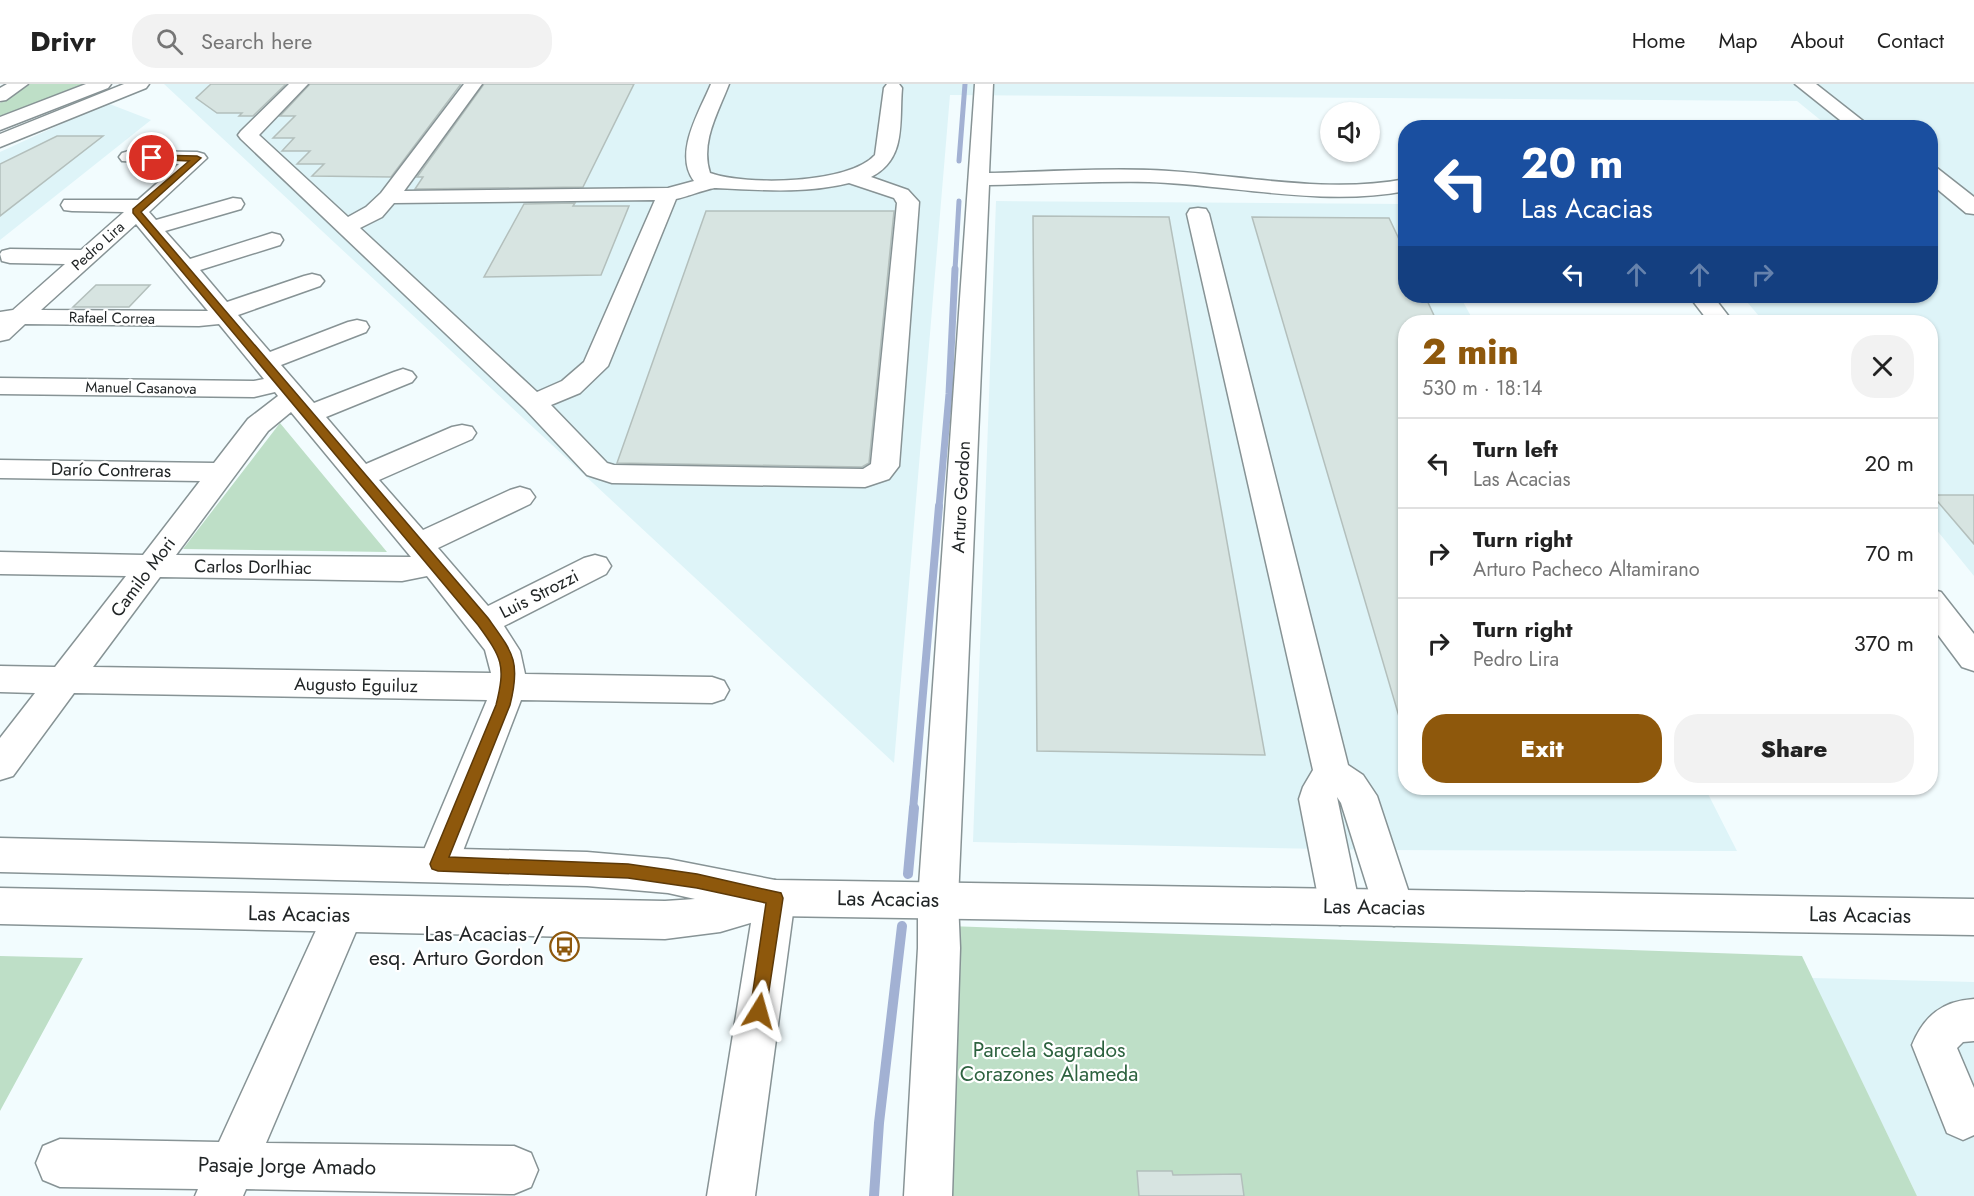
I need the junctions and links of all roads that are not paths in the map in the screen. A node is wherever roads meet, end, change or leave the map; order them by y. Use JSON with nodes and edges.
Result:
{"nodes":[{"id":1,"x":19,"y":84,"type":"edge"},
{"id":2,"x":102,"y":84,"type":"edge"},
{"id":3,"x":140,"y":84,"type":"edge"},
{"id":4,"x":299,"y":84,"type":"edge"},
{"id":5,"x":473,"y":84,"type":"edge"},
{"id":6,"x":720,"y":84,"type":"edge"},
{"id":7,"x":1804,"y":84,"type":"edge"},
{"id":8,"x":893,"y":88,"type":"dead end"},
{"id":9,"x":983,"y":90,"type":"edge"},
{"id":10,"x":0,"y":96,"type":"edge"},
{"id":11,"x":77,"y":108,"type":"junction"},
{"id":12,"x":1852,"y":120,"type":"edge"},
{"id":13,"x":0,"y":124,"type":"edge"},
{"id":14,"x":0,"y":141,"type":"edge"},
{"id":15,"x":129,"y":157,"type":"dead end"},
{"id":16,"x":0,"y":160,"type":"edge"},
{"id":17,"x":1938,"y":173,"type":"edge"},
{"id":18,"x":1964,"y":174,"type":"dead end"},
{"id":19,"x":855,"y":178,"type":"junction"},
{"id":20,"x":1938,"y":178,"type":"edge"},
{"id":21,"x":979,"y":179,"type":"junction"},
{"id":22,"x":714,"y":181,"type":"junction"},
{"id":23,"x":1398,"y":186,"type":"edge"},
{"id":24,"x":668,"y":194,"type":"junction"},
{"id":25,"x":388,"y":197,"type":"junction"},
{"id":26,"x":233,"y":204,"type":"dead end"},
{"id":27,"x":72,"y":205,"type":"dead end"},
{"id":28,"x":1974,"y":208,"type":"edge"},
{"id":29,"x":1198,"y":214,"type":"dead end"},
{"id":30,"x":143,"y":215,"type":"junction"},
{"id":31,"x":346,"y":227,"type":"junction"},
{"id":32,"x":272,"y":240,"type":"dead end"},
{"id":33,"x":10,"y":256,"type":"dead end"},
{"id":34,"x":86,"y":257,"type":"junction"},
{"id":35,"x":184,"y":268,"type":"junction"},
{"id":36,"x":312,"y":281,"type":"dead end"},
{"id":37,"x":1706,"y":303,"type":"edge"},
{"id":38,"x":223,"y":314,"type":"junction"},
{"id":39,"x":1716,"y":315,"type":"edge"},
{"id":40,"x":10,"y":317,"type":"edge"},
{"id":41,"x":357,"y":327,"type":"dead end"},
{"id":42,"x":0,"y":334,"type":"edge"},
{"id":43,"x":403,"y":377,"type":"dead end"},
{"id":44,"x":0,"y":386,"type":"edge"},
{"id":45,"x":287,"y":389,"type":"junction"},
{"id":46,"x":534,"y":403,"type":"junction"},
{"id":47,"x":462,"y":432,"type":"dead end"},
{"id":48,"x":0,"y":469,"type":"edge"},
{"id":49,"x":223,"y":472,"type":"junction"},
{"id":50,"x":360,"y":477,"type":"junction"},
{"id":51,"x":520,"y":497,"type":"dead end"},
{"id":52,"x":426,"y":555,"type":"junction"},
{"id":53,"x":0,"y":563,"type":"edge"},
{"id":54,"x":152,"y":566,"type":"junction"},
{"id":55,"x":595,"y":566,"type":"dead end"},
{"id":56,"x":1938,"y":611,"type":"edge"},
{"id":57,"x":483,"y":622,"type":"junction"},
{"id":58,"x":1974,"y":658,"type":"edge"},
{"id":59,"x":0,"y":679,"type":"edge"},
{"id":60,"x":65,"y":680,"type":"junction"},
{"id":61,"x":507,"y":688,"type":"junction"},
{"id":62,"x":712,"y":690,"type":"dead end"},
{"id":63,"x":0,"y":765,"type":"edge"},
{"id":64,"x":1332,"y":774,"type":"junction"},
{"id":65,"x":0,"y":855,"type":"edge"},
{"id":66,"x":438,"y":864,"type":"junction"},
{"id":67,"x":587,"y":868,"type":"junction"},
{"id":68,"x":775,"y":898,"type":"junction"},
{"id":69,"x":938,"y":900,"type":"junction"},
{"id":70,"x":0,"y":906,"type":"edge"},
{"id":71,"x":1340,"y":907,"type":"junction"},
{"id":72,"x":1394,"y":908,"type":"junction"},
{"id":73,"x":343,"y":915,"type":"junction"},
{"id":74,"x":1974,"y":917,"type":"edge"},
{"id":75,"x":569,"y":920,"type":"junction"},
{"id":76,"x":1974,"y":1020,"type":"edge"},
{"id":77,"x":1963,"y":1117,"type":"dead end"},
{"id":78,"x":60,"y":1163,"type":"dead end"},
{"id":79,"x":514,"y":1170,"type":"dead end"},
{"id":80,"x":226,"y":1181,"type":"edge"},
{"id":81,"x":731,"y":1196,"type":"edge"},
{"id":82,"x":928,"y":1196,"type":"edge"}],
"edges":[{"from":1,"to":10,"type":"main road"},
{"from":2,"to":13,"type":"main road"},
{"from":3,"to":11,"type":"main road"},
{"from":4,"to":31,"type":"main road"},
{"from":5,"to":25,"type":"main road"},
{"from":6,"to":22,"type":"main road"},
{"from":7,"to":12,"type":"main road"},
{"from":8,"to":19,"type":"main road"},
{"from":9,"to":21,"type":"main road","name":"Arturo Gordon"},
{"from":11,"to":14,"type":"main road"},
{"from":11,"to":16,"type":"main road"},
{"from":15,"to":30,"type":"main road","name":"Pedro Lira"},
{"from":17,"to":18,"type":"main road"},
{"from":19,"to":22,"type":"main road"},
{"from":19,"to":46,"type":"main road"},
{"from":20,"to":28,"type":"main road"},
{"from":21,"to":23,"type":"main road"},
{"from":21,"to":69,"type":"main road","name":"Arturo Gordon"},
{"from":22,"to":24,"type":"main road"},
{"from":24,"to":25,"type":"main road"},
{"from":24,"to":46,"type":"main road"},
{"from":25,"to":31,"type":"main road"},
{"from":26,"to":30,"type":"main road"},
{"from":27,"to":30,"type":"main road"},
{"from":29,"to":64,"type":"main road"},
{"from":30,"to":34,"type":"main road","name":"Pedro Lira"},
{"from":30,"to":35,"type":"main road"},
{"from":31,"to":46,"type":"main road"},
{"from":32,"to":35,"type":"main road"},
{"from":33,"to":34,"type":"main road"},
{"from":34,"to":40,"type":"main road","name":"Pedro Lira"},
{"from":35,"to":38,"type":"main road"},
{"from":36,"to":38,"type":"main road","name":"Rafael Correa"},
{"from":37,"to":39,"type":"main road"},
{"from":38,"to":40,"type":"main road","name":"Rafael Correa"},
{"from":38,"to":45,"type":"main road"},
{"from":40,"to":42,"type":"main road","name":"Pedro Lira"},
{"from":41,"to":45,"type":"main road"},
{"from":43,"to":45,"type":"main road"},
{"from":44,"to":45,"type":"main road","name":"Manuel Casanova"},
{"from":45,"to":49,"type":"main road","name":"Camilo Mori"},
{"from":45,"to":50,"type":"main road"},
{"from":47,"to":50,"type":"main road"},
{"from":48,"to":49,"type":"main road","name":"Darío Contreras"},
{"from":49,"to":54,"type":"main road","name":"Camilo Mori"},
{"from":50,"to":52,"type":"main road"},
{"from":51,"to":52,"type":"main road","name":"Carlos Dorlhiac"},
{"from":52,"to":54,"type":"main road","name":"Carlos Dorlhiac"},
{"from":52,"to":57,"type":"main road"},
{"from":53,"to":54,"type":"main road","name":"Carlos Dorlhiac"},
{"from":54,"to":60,"type":"main road","name":"Camilo Mori"},
{"from":55,"to":57,"type":"main road","name":"Luis Strozzi"},
{"from":56,"to":58,"type":"main road"},
{"from":57,"to":61,"type":"main road"},
{"from":59,"to":60,"type":"main road","name":"Augusto Eguiluz"},
{"from":60,"to":61,"type":"main road","name":"Augusto Eguiluz"},
{"from":60,"to":63,"type":"main road","name":"Camilo Mori"},
{"from":61,"to":62,"type":"main road","name":"Augusto Eguiluz"},
{"from":61,"to":66,"type":"main road"},
{"from":64,"to":71,"type":"main road"},
{"from":64,"to":72,"type":"main road"},
{"from":65,"to":66,"type":"main road","name":"Las Acacias"},
{"from":66,"to":67,"type":"main road","name":"Las Acacias"},
{"from":67,"to":68,"type":"main road","name":"Las Acacias"},
{"from":67,"to":75,"type":"main road"},
{"from":68,"to":69,"type":"main road","name":"Las Acacias"},
{"from":68,"to":75,"type":"main road","name":"Las Acacias"},
{"from":68,"to":81,"type":"main road"},
{"from":69,"to":71,"type":"main road","name":"Las Acacias"},
{"from":69,"to":82,"type":"main road","name":"Arturo Gordon"},
{"from":70,"to":73,"type":"main road","name":"Las Acacias"},
{"from":71,"to":72,"type":"main road","name":"Las Acacias"},
{"from":72,"to":74,"type":"main road","name":"Las Acacias"},
{"from":73,"to":75,"type":"main road","name":"Las Acacias"},
{"from":73,"to":80,"type":"main road"},
{"from":76,"to":77,"type":"main road"},
{"from":78,"to":80,"type":"main road","name":"Pasaje Jorge Amado"},
{"from":79,"to":80,"type":"main road","name":"Pasaje Jorge Amado"}]}
